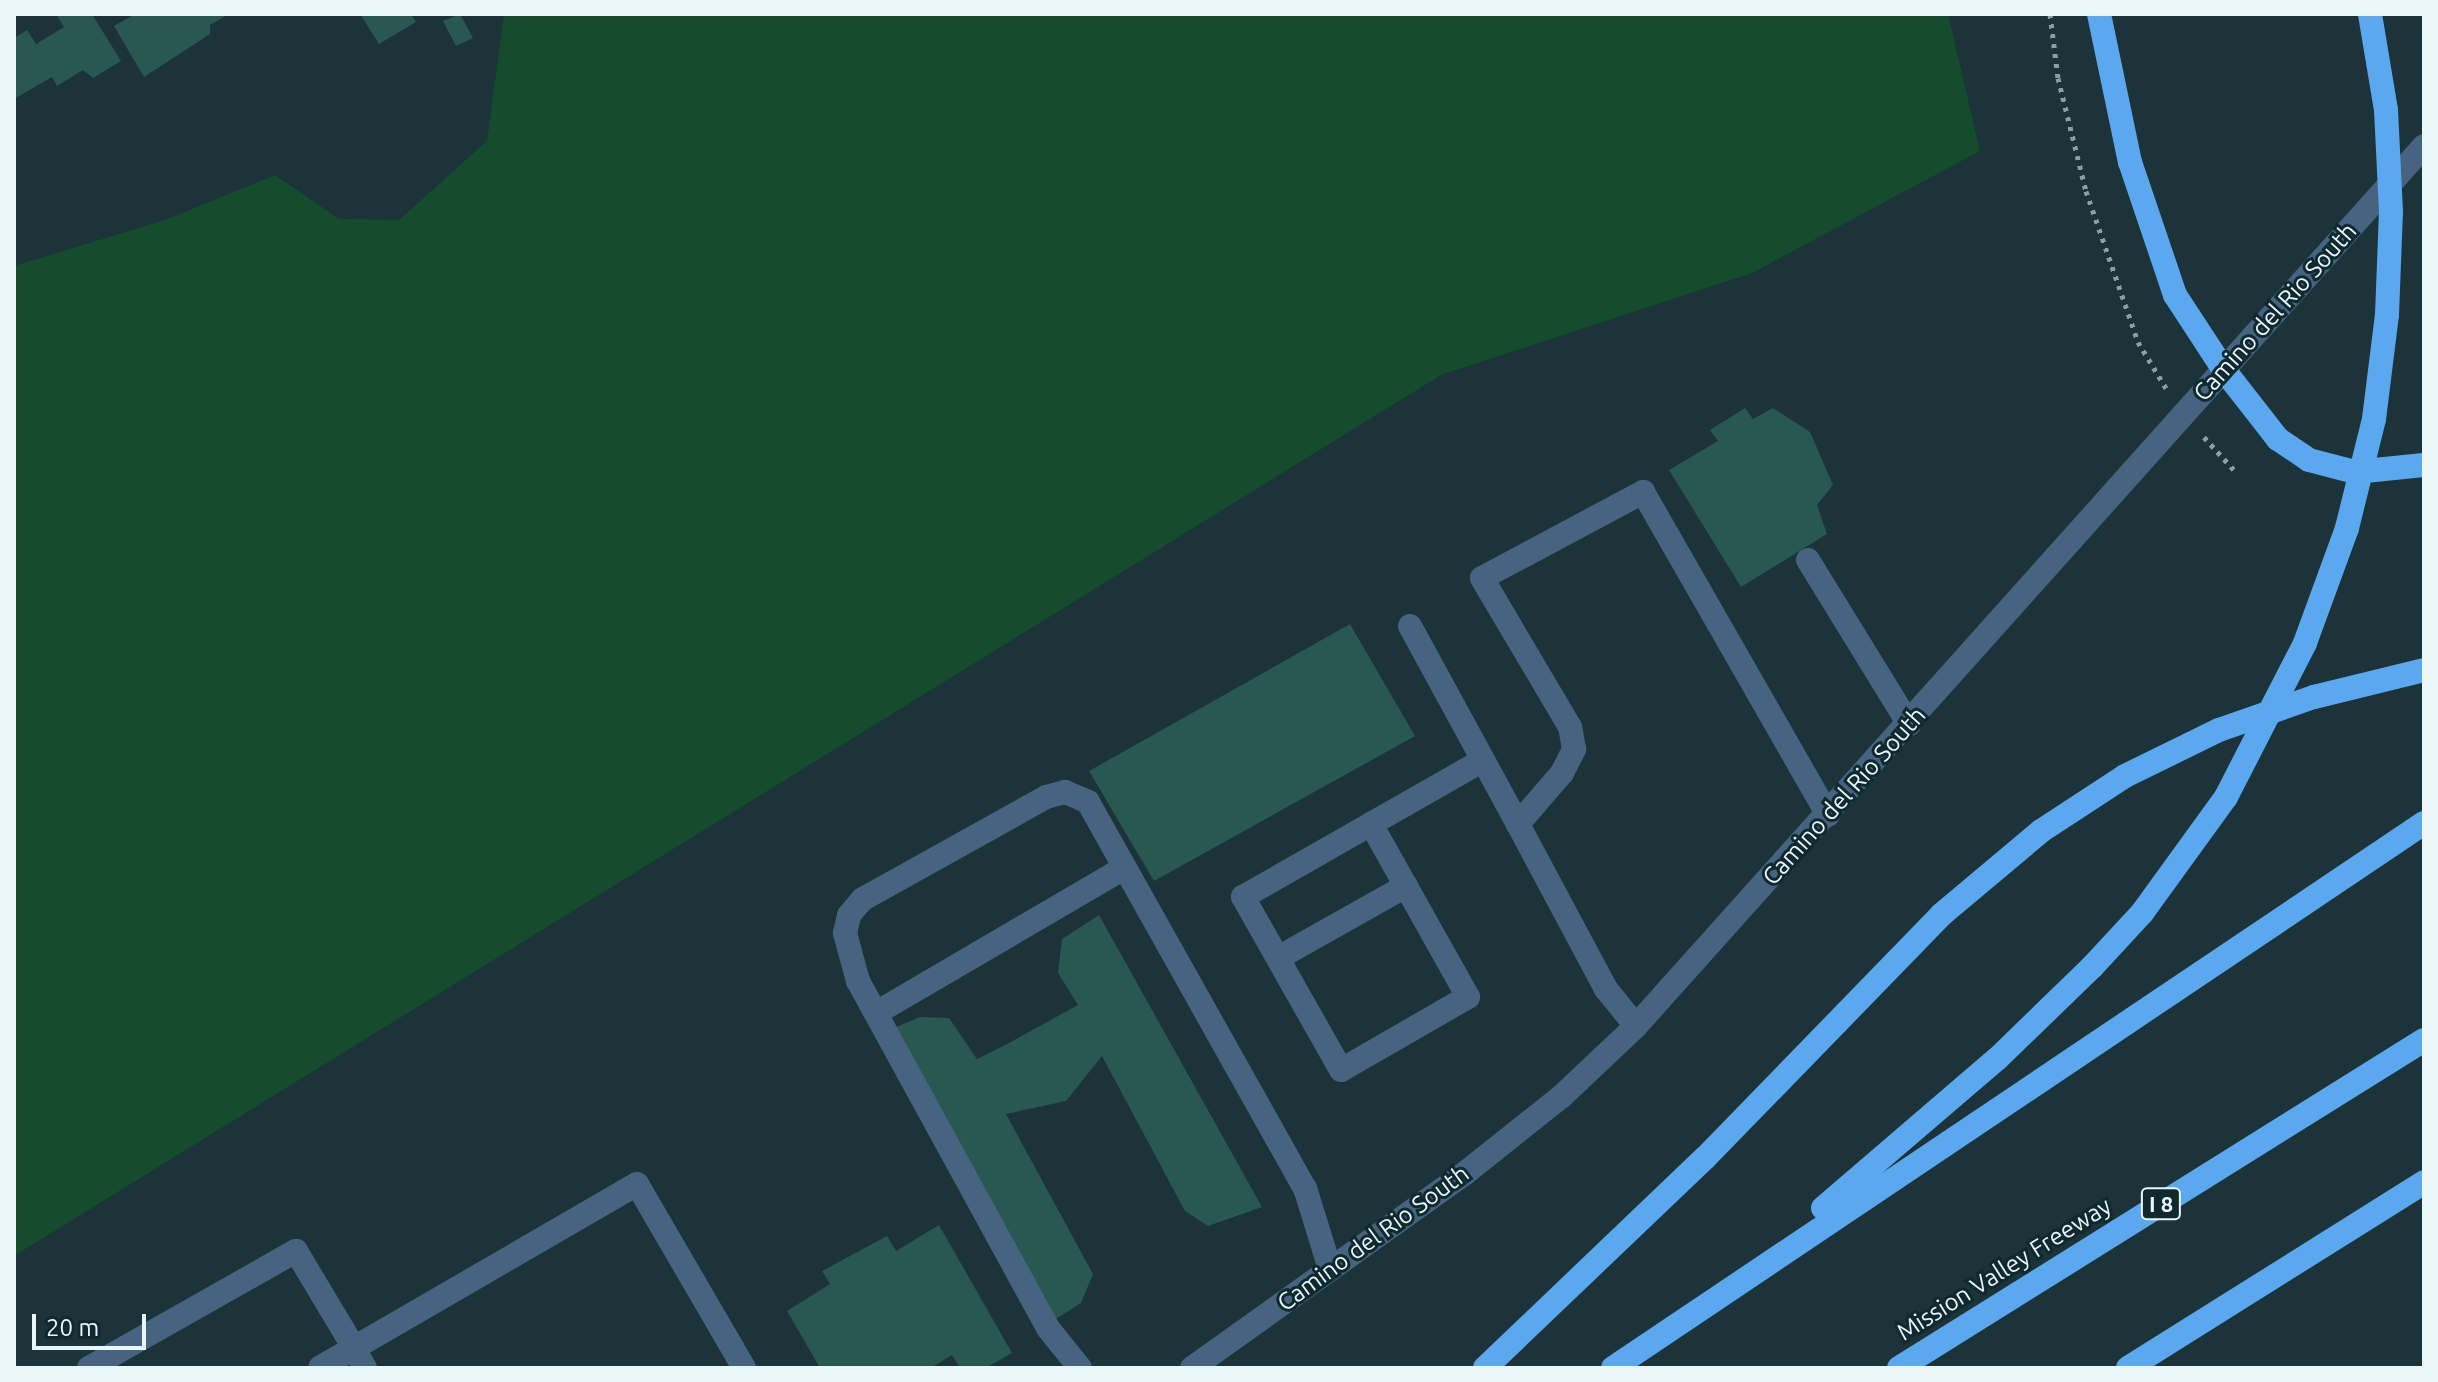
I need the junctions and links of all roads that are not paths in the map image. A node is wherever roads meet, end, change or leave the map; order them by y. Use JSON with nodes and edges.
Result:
{"nodes":[{"id":1,"x":2099,"y":14,"type":"edge"},
{"id":2,"x":2370,"y":14,"type":"edge"},
{"id":3,"x":2424,"y":146,"type":"edge"},
{"id":4,"x":2224,"y":370,"type":"junction"},
{"id":5,"x":2424,"y":465,"type":"edge"},
{"id":6,"x":1808,"y":560,"type":"dead end"},
{"id":7,"x":1410,"y":626,"type":"dead end"},
{"id":8,"x":2424,"y":670,"type":"edge"},
{"id":9,"x":1909,"y":724,"type":"junction"},
{"id":10,"x":1483,"y":760,"type":"junction"},
{"id":11,"x":1828,"y":815,"type":"junction"},
{"id":12,"x":2424,"y":823,"type":"edge"},
{"id":13,"x":1371,"y":824,"type":"junction"},
{"id":14,"x":1518,"y":824,"type":"junction"},
{"id":15,"x":1124,"y":868,"type":"junction"},
{"id":16,"x":1406,"y":886,"type":"junction"},
{"id":17,"x":1278,"y":958,"type":"junction"},
{"id":18,"x":876,"y":1013,"type":"junction"},
{"id":19,"x":1636,"y":1026,"type":"junction"},
{"id":20,"x":2424,"y":1040,"type":"edge"},
{"id":21,"x":2424,"y":1182,"type":"edge"},
{"id":22,"x":1330,"y":1269,"type":"junction"},
{"id":23,"x":1749,"y":1273,"type":"junction"},
{"id":24,"x":359,"y":1358,"type":"edge"},
{"id":25,"x":89,"y":1368,"type":"edge"},
{"id":26,"x":320,"y":1368,"type":"edge"},
{"id":27,"x":744,"y":1368,"type":"edge"},
{"id":28,"x":1080,"y":1368,"type":"edge"},
{"id":29,"x":1192,"y":1368,"type":"edge"},
{"id":30,"x":1485,"y":1368,"type":"edge"},
{"id":31,"x":1613,"y":1368,"type":"edge"},
{"id":32,"x":1899,"y":1368,"type":"edge"},
{"id":33,"x":2128,"y":1368,"type":"edge"}],
"edges":[{"from":1,"to":4,"type":"highway"},
{"from":2,"to":23,"type":"highway","bridge":true},
{"from":3,"to":4,"type":"street","name":"Camino del Rio South"},
{"from":4,"to":5,"type":"highway"},
{"from":4,"to":9,"type":"street","name":"Camino del Rio South"},
{"from":6,"to":9,"type":"street"},
{"from":7,"to":10,"type":"street"},
{"from":8,"to":30,"type":"highway"},
{"from":9,"to":11,"type":"street","name":"Camino del Rio South"},
{"from":10,"to":13,"type":"street"},
{"from":10,"to":14,"type":"street"},
{"from":11,"to":14,"type":"street"},
{"from":11,"to":19,"type":"street","name":"Camino del Rio South"},
{"from":12,"to":23,"type":"highway"},
{"from":13,"to":16,"type":"street"},
{"from":13,"to":17,"type":"street"},
{"from":14,"to":19,"type":"street"},
{"from":15,"to":18,"type":"street"},
{"from":15,"to":18,"type":"street"},
{"from":15,"to":22,"type":"street"},
{"from":16,"to":17,"type":"street"},
{"from":16,"to":17,"type":"street"},
{"from":18,"to":28,"type":"street"},
{"from":19,"to":22,"type":"street","name":"Camino del Rio South"},
{"from":20,"to":32,"type":"highway","name":"Mission Valley Freeway","number":"I 8"},
{"from":21,"to":33,"type":"highway"},
{"from":22,"to":29,"type":"street","name":"Camino del Rio South"},
{"from":23,"to":31,"type":"highway"},
{"from":24,"to":25,"type":"street"},
{"from":24,"to":26,"type":"street"},
{"from":24,"to":27,"type":"street"}]}
